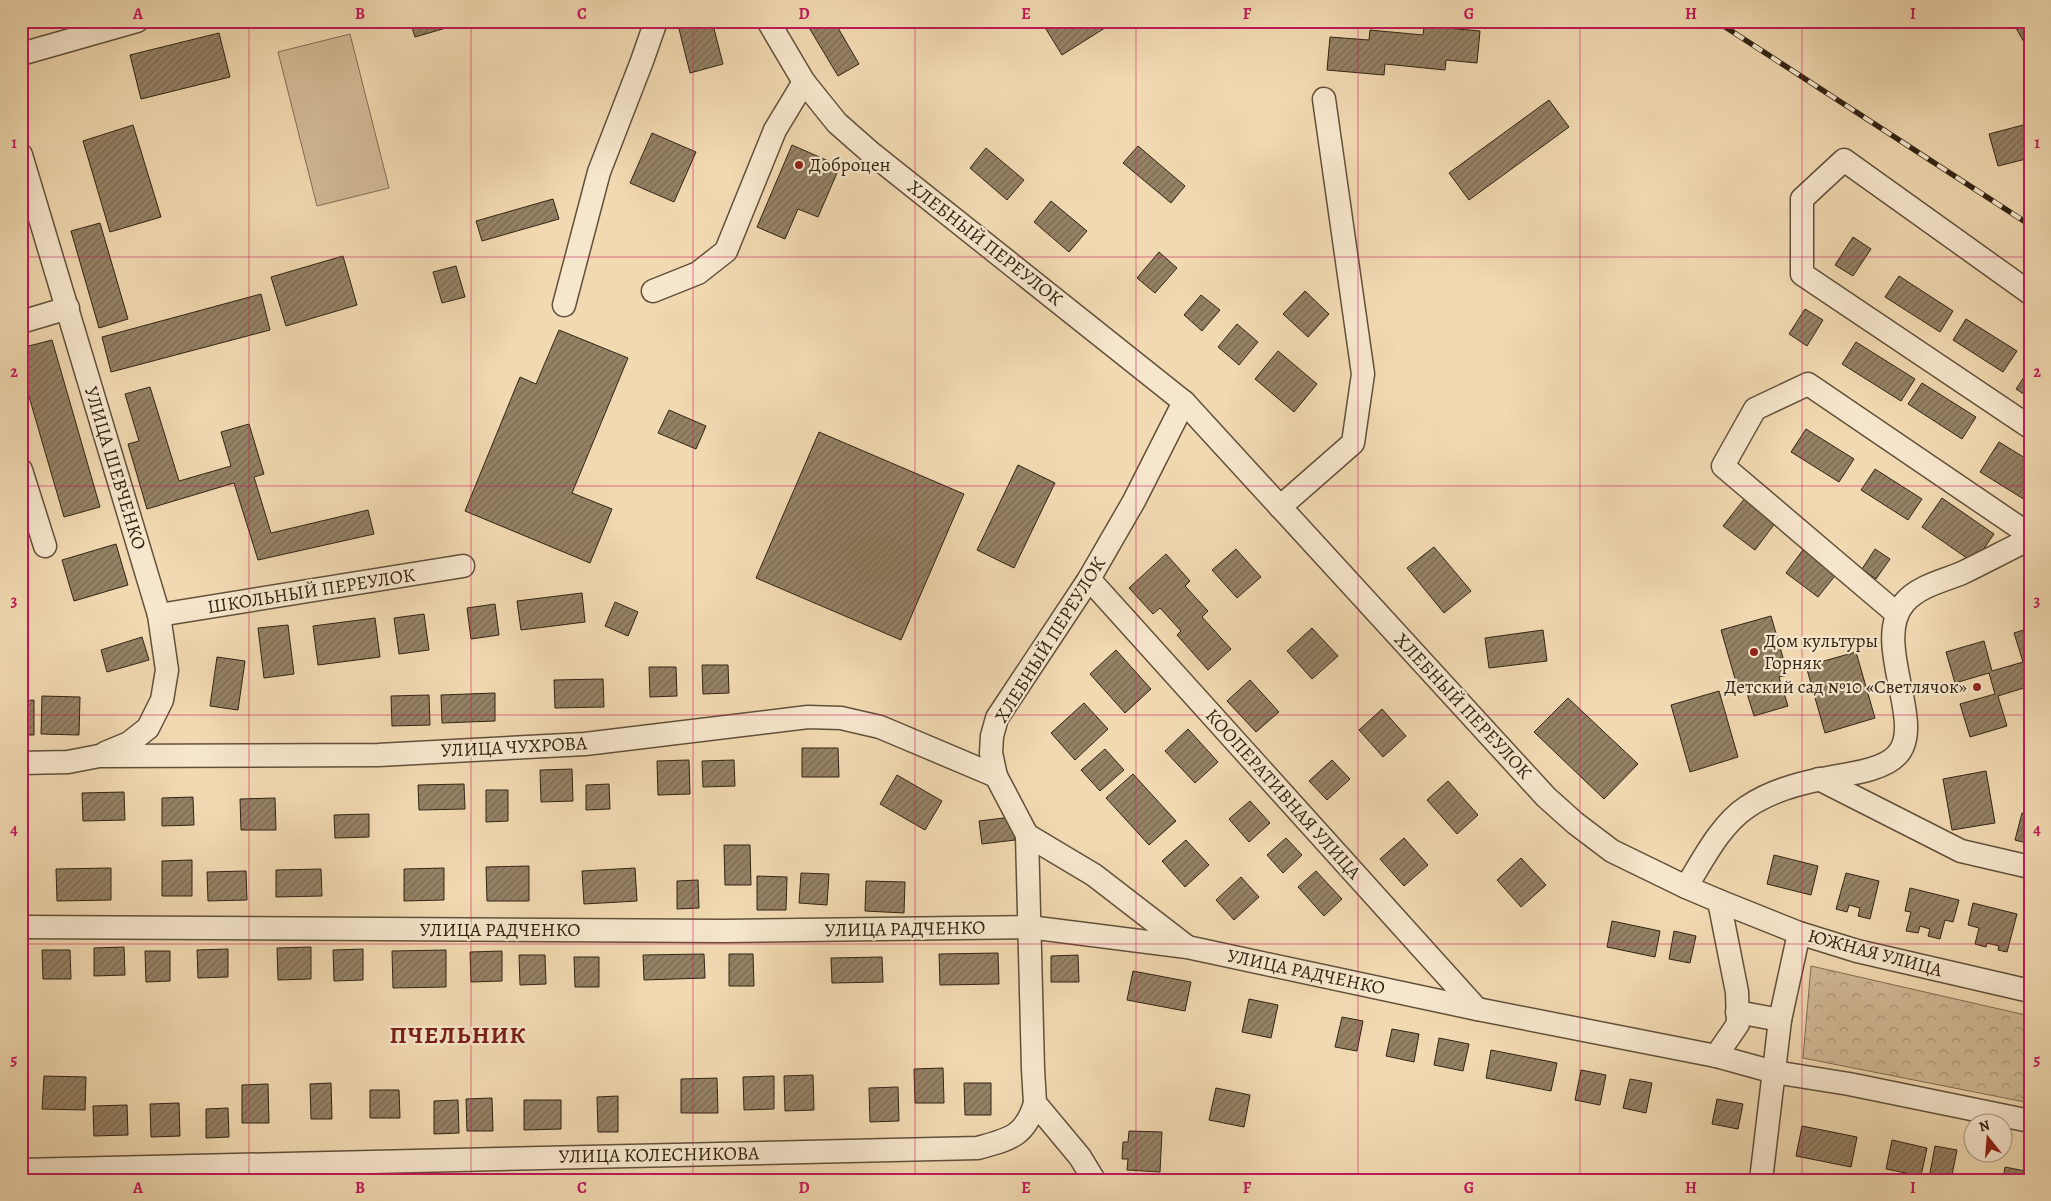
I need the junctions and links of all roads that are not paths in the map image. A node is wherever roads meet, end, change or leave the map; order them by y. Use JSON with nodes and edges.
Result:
{"nodes":[{"id":1,"x":137,"y":21,"type":"edge"},
{"id":2,"x":656,"y":21,"type":"edge"},
{"id":3,"x":768,"y":21,"type":"edge"},
{"id":4,"x":21,"y":54,"type":"edge"},
{"id":5,"x":804,"y":82,"type":"junction"},
{"id":6,"x":1324,"y":99,"type":"dead end"},
{"id":7,"x":21,"y":155,"type":"edge"},
{"id":8,"x":653,"y":291,"type":"dead end"},
{"id":9,"x":2030,"y":293,"type":"edge"},
{"id":10,"x":564,"y":305,"type":"dead end"},
{"id":11,"x":68,"y":308,"type":"junction"},
{"id":12,"x":21,"y":322,"type":"edge"},
{"id":13,"x":1184,"y":402,"type":"junction"},
{"id":14,"x":2030,"y":427,"type":"edge"},
{"id":15,"x":21,"y":470,"type":"edge"},
{"id":16,"x":1280,"y":507,"type":"junction"},
{"id":17,"x":2030,"y":537,"type":"edge"},
{"id":18,"x":45,"y":546,"type":"dead end"},
{"id":19,"x":463,"y":566,"type":"dead end"},
{"id":20,"x":1090,"y":579,"type":"junction"},
{"id":21,"x":1896,"y":613,"type":"junction"},
{"id":22,"x":159,"y":615,"type":"junction"},
{"id":23,"x":99,"y":756,"type":"junction"},
{"id":24,"x":21,"y":763,"type":"edge"},
{"id":25,"x":996,"y":776,"type":"junction"},
{"id":26,"x":1819,"y":779,"type":"junction"},
{"id":27,"x":1027,"y":834,"type":"junction"},
{"id":28,"x":2030,"y":866,"type":"edge"},
{"id":29,"x":1686,"y":887,"type":"junction"},
{"id":30,"x":1719,"y":901,"type":"junction"},
{"id":31,"x":1029,"y":926,"type":"junction"},
{"id":32,"x":21,"y":927,"type":"edge"},
{"id":33,"x":1799,"y":933,"type":"junction"},
{"id":34,"x":1187,"y":947,"type":"junction"},
{"id":35,"x":2030,"y":991,"type":"edge"},
{"id":36,"x":1477,"y":1009,"type":"junction"},
{"id":37,"x":1738,"y":1012,"type":"junction"},
{"id":38,"x":1780,"y":1020,"type":"junction"},
{"id":39,"x":1716,"y":1056,"type":"junction"},
{"id":40,"x":1774,"y":1072,"type":"junction"},
{"id":41,"x":1035,"y":1103,"type":"junction"},
{"id":42,"x":2030,"y":1120,"type":"edge"},
{"id":43,"x":21,"y":1170,"type":"edge"},
{"id":44,"x":1094,"y":1180,"type":"edge"},
{"id":45,"x":1761,"y":1180,"type":"edge"}],
"edges":[{"from":1,"to":4,"type":"street"},
{"from":2,"to":10,"type":"street"},
{"from":3,"to":5,"type":"street","name":"ХЛЕБНЫЙ ПЕРЕУЛОК"},
{"from":5,"to":8,"type":"street"},
{"from":5,"to":13,"type":"street","name":"ХЛЕБНЫЙ ПЕРЕУЛОК"},
{"from":6,"to":16,"type":"street"},
{"from":7,"to":11,"type":"street","name":"УЛИЦА ШЕВЧЕНКО"},
{"from":9,"to":14,"type":"street"},
{"from":11,"to":12,"type":"street"},
{"from":11,"to":22,"type":"street","name":"УЛИЦА ШЕВЧЕНКО"},
{"from":13,"to":16,"type":"street","name":"ХЛЕБНЫЙ ПЕРЕУЛОК"},
{"from":13,"to":20,"type":"street","name":"ХЛЕБНЫЙ ПЕРЕУЛОК"},
{"from":15,"to":18,"type":"street"},
{"from":16,"to":29,"type":"street","name":"ХЛЕБНЫЙ ПЕРЕУЛОК"},
{"from":17,"to":21,"type":"street"},
{"from":17,"to":21,"type":"street"},
{"from":19,"to":22,"type":"street","name":"ШКОЛЬНЫЙ ПЕРЕУЛОК"},
{"from":20,"to":25,"type":"street","name":"ХЛЕБНЫЙ ПЕРЕУЛОК"},
{"from":20,"to":36,"type":"street","name":"КООПЕРАТИВНАЯ УЛИЦА"},
{"from":21,"to":26,"type":"street"},
{"from":22,"to":23,"type":"street","name":"УЛИЦА ШЕВЧЕНКО"},
{"from":23,"to":24,"type":"street","name":"УЛИЦА ЧУХРОВА"},
{"from":23,"to":25,"type":"street","name":"УЛИЦА ЧУХРОВА"},
{"from":25,"to":27,"type":"street","name":"ХЛЕБНЫЙ ПЕРЕУЛОК"},
{"from":26,"to":28,"type":"street"},
{"from":26,"to":29,"type":"street"},
{"from":27,"to":31,"type":"street"},
{"from":27,"to":34,"type":"street"},
{"from":29,"to":30,"type":"street","name":"ХЛЕБНЫЙ ПЕРЕУЛОК"},
{"from":30,"to":33,"type":"street","name":"ХЛЕБНЫЙ ПЕРЕУЛОК"},
{"from":30,"to":37,"type":"street"},
{"from":31,"to":32,"type":"street","name":"УЛИЦА РАДЧЕНКО"},
{"from":31,"to":34,"type":"street","name":"УЛИЦА РАДЧЕНКО"},
{"from":31,"to":41,"type":"street"},
{"from":33,"to":35,"type":"street","name":"ЮЖНАЯ УЛИЦА"},
{"from":33,"to":38,"type":"street","name":"ЮЖНАЯ УЛИЦА"},
{"from":34,"to":36,"type":"street","name":"УЛИЦА РАДЧЕНКО"},
{"from":36,"to":39,"type":"street","name":"УЛИЦА РАДЧЕНКО"},
{"from":37,"to":38,"type":"street"},
{"from":37,"to":39,"type":"street"},
{"from":38,"to":40,"type":"street","name":"ЮЖНАЯ УЛИЦА"},
{"from":39,"to":40,"type":"street","name":"УЛИЦА РАДЧЕНКО"},
{"from":40,"to":42,"type":"street"},
{"from":40,"to":45,"type":"street","name":"ЮЖНАЯ УЛИЦА"},
{"from":41,"to":43,"type":"street","name":"УЛИЦА КОЛЕСНИКОВА"},
{"from":41,"to":44,"type":"street"}]}
